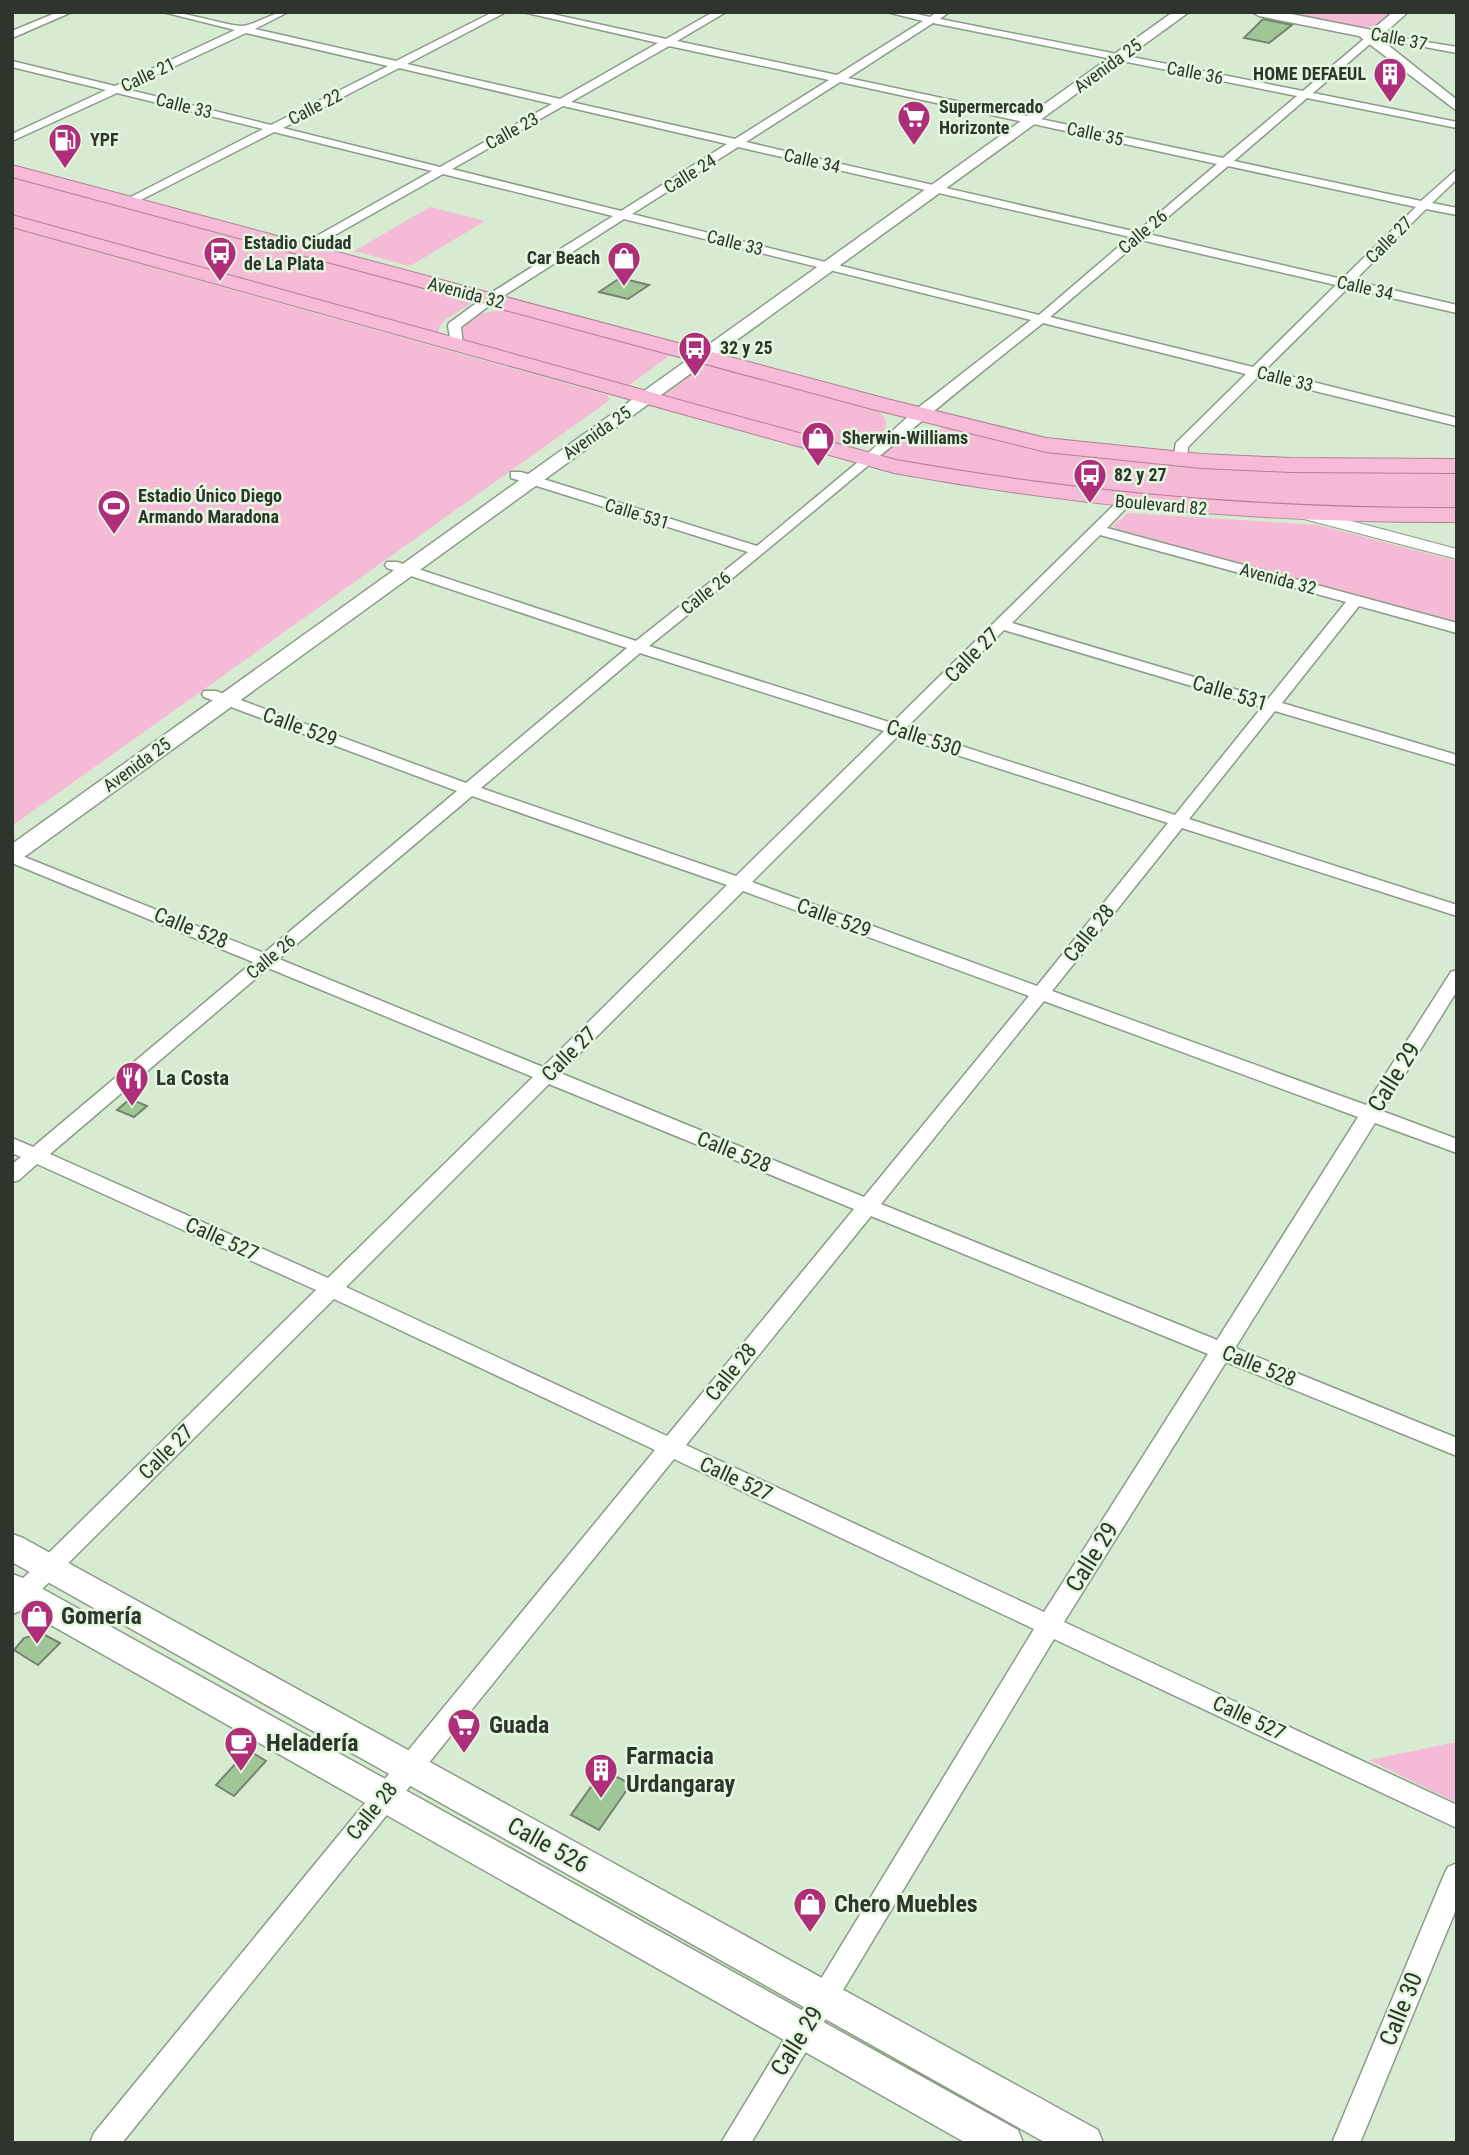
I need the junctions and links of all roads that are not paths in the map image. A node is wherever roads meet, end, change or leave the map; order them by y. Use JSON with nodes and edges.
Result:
{"nodes":[{"id":1,"x":67,"y":12,"type":"edge"},
{"id":2,"x":168,"y":12,"type":"edge"},
{"id":3,"x":283,"y":12,"type":"edge"},
{"id":4,"x":501,"y":12,"type":"edge"},
{"id":5,"x":528,"y":12,"type":"edge"},
{"id":6,"x":721,"y":12,"type":"edge"},
{"id":7,"x":892,"y":12,"type":"edge"},
{"id":8,"x":944,"y":12,"type":"edge"},
{"id":9,"x":1164,"y":12,"type":"edge"},
{"id":10,"x":1182,"y":12,"type":"edge"},
{"id":11,"x":1259,"y":12,"type":"edge"},
{"id":12,"x":1401,"y":12,"type":"edge"},
{"id":13,"x":932,"y":20,"type":"junction"},
{"id":14,"x":245,"y":30,"type":"junction"},
{"id":15,"x":12,"y":35,"type":"edge"},
{"id":16,"x":1375,"y":35,"type":"junction"},
{"id":17,"x":668,"y":42,"type":"junction"},
{"id":18,"x":1457,"y":50,"type":"edge"},
{"id":19,"x":1111,"y":56,"type":"junction"},
{"id":20,"x":12,"y":64,"type":"edge"},
{"id":21,"x":398,"y":65,"type":"junction"},
{"id":22,"x":839,"y":79,"type":"junction"},
{"id":23,"x":116,"y":90,"type":"junction"},
{"id":24,"x":1457,"y":93,"type":"edge"},
{"id":25,"x":1304,"y":95,"type":"junction"},
{"id":26,"x":561,"y":103,"type":"junction"},
{"id":27,"x":1457,"y":107,"type":"edge"},
{"id":28,"x":1026,"y":119,"type":"junction"},
{"id":29,"x":1457,"y":125,"type":"edge"},
{"id":30,"x":273,"y":129,"type":"junction"},
{"id":31,"x":12,"y":138,"type":"edge"},
{"id":32,"x":738,"y":144,"type":"junction"},
{"id":33,"x":1225,"y":162,"type":"junction"},
{"id":34,"x":442,"y":170,"type":"junction"},
{"id":35,"x":12,"y":171,"type":"edge"},
{"id":36,"x":1457,"y":172,"type":"edge"},
{"id":37,"x":921,"y":186,"type":"junction"},
{"id":38,"x":938,"y":190,"type":"junction"},
{"id":39,"x":129,"y":202,"type":"junction"},
{"id":40,"x":1424,"y":205,"type":"junction"},
{"id":41,"x":1457,"y":212,"type":"edge"},
{"id":42,"x":625,"y":216,"type":"junction"},
{"id":43,"x":12,"y":221,"type":"edge"},
{"id":44,"x":1139,"y":236,"type":"junction"},
{"id":45,"x":303,"y":249,"type":"junction"},
{"id":46,"x":813,"y":262,"type":"junction"},
{"id":47,"x":831,"y":267,"type":"junction"},
{"id":48,"x":1345,"y":283,"type":"junction"},
{"id":49,"x":490,"y":299,"type":"junction"},
{"id":50,"x":1457,"y":309,"type":"edge"},
{"id":51,"x":1041,"y":319,"type":"junction"},
{"id":52,"x":457,"y":346,"type":"junction"},
{"id":53,"x":696,"y":354,"type":"junction"},
{"id":54,"x":1256,"y":372,"type":"junction"},
{"id":55,"x":639,"y":395,"type":"junction"},
{"id":56,"x":880,"y":404,"type":"junction"},
{"id":57,"x":919,"y":414,"type":"junction"},
{"id":58,"x":1457,"y":422,"type":"edge"},
{"id":59,"x":897,"y":434,"type":"junction"},
{"id":60,"x":1180,"y":459,"type":"junction"},
{"id":61,"x":869,"y":460,"type":"junction"},
{"id":62,"x":1457,"y":466,"type":"edge"},
{"id":63,"x":523,"y":478,"type":"junction"},
{"id":64,"x":1125,"y":502,"type":"junction"},
{"id":65,"x":1310,"y":515,"type":"junction"},
{"id":66,"x":1422,"y":515,"type":"junction"},
{"id":67,"x":1457,"y":515,"type":"edge"},
{"id":68,"x":1098,"y":530,"type":"junction"},
{"id":69,"x":1408,"y":541,"type":"junction"},
{"id":70,"x":759,"y":551,"type":"junction"},
{"id":71,"x":1457,"y":554,"type":"edge"},
{"id":72,"x":399,"y":567,"type":"junction"},
{"id":73,"x":1356,"y":600,"type":"junction"},
{"id":74,"x":1003,"y":625,"type":"junction"},
{"id":75,"x":1457,"y":628,"type":"edge"},
{"id":76,"x":638,"y":647,"type":"junction"},
{"id":77,"x":218,"y":697,"type":"junction"},
{"id":78,"x":1271,"y":706,"type":"junction"},
{"id":79,"x":897,"y":729,"type":"junction"},
{"id":80,"x":1457,"y":760,"type":"edge"},
{"id":81,"x":470,"y":790,"type":"junction"},
{"id":82,"x":1179,"y":822,"type":"junction"},
{"id":83,"x":12,"y":835,"type":"edge"},
{"id":84,"x":12,"y":856,"type":"edge"},
{"id":85,"x":741,"y":884,"type":"junction"},
{"id":86,"x":1457,"y":911,"type":"edge"},
{"id":87,"x":268,"y":959,"type":"junction"},
{"id":88,"x":1457,"y":976,"type":"edge"},
{"id":89,"x":1040,"y":994,"type":"junction"},
{"id":90,"x":547,"y":1075,"type":"junction"},
{"id":91,"x":1370,"y":1115,"type":"junction"},
{"id":92,"x":12,"y":1145,"type":"edge"},
{"id":93,"x":1457,"y":1146,"type":"edge"},
{"id":94,"x":35,"y":1156,"type":"junction"},
{"id":95,"x":12,"y":1175,"type":"edge"},
{"id":96,"x":867,"y":1205,"type":"junction"},
{"id":97,"x":332,"y":1289,"type":"junction"},
{"id":98,"x":1221,"y":1351,"type":"junction"},
{"id":99,"x":1457,"y":1447,"type":"edge"},
{"id":100,"x":668,"y":1448,"type":"junction"},
{"id":101,"x":12,"y":1547,"type":"edge"},
{"id":102,"x":49,"y":1568,"type":"junction"},
{"id":103,"x":16,"y":1595,"type":"edge"},
{"id":104,"x":1050,"y":1623,"type":"junction"},
{"id":105,"x":408,"y":1767,"type":"junction"},
{"id":106,"x":385,"y":1795,"type":"junction"},
{"id":107,"x":1457,"y":1817,"type":"edge"},
{"id":108,"x":1457,"y":1875,"type":"edge"},
{"id":109,"x":824,"y":1998,"type":"junction"},
{"id":110,"x":803,"y":2031,"type":"junction"},
{"id":111,"x":104,"y":2143,"type":"edge"},
{"id":112,"x":735,"y":2143,"type":"edge"},
{"id":113,"x":1004,"y":2143,"type":"edge"},
{"id":114,"x":1084,"y":2143,"type":"edge"},
{"id":115,"x":1346,"y":2143,"type":"edge"}],
"edges":[{"from":1,"to":15,"type":"street"},
{"from":2,"to":14,"type":"street","name":"Calle 34"},
{"from":3,"to":14,"type":"street","name":"Calle 21"},
{"from":4,"to":21,"type":"street","name":"Calle 22"},
{"from":5,"to":17,"type":"street","name":"Calle 35"},
{"from":6,"to":17,"type":"street","name":"Calle 23"},
{"from":7,"to":13,"type":"street","name":"Calle 36"},
{"from":8,"to":13,"type":"street","name":"Calle 24"},
{"from":9,"to":19,"type":"main road","name":"Avenida 25"},
{"from":10,"to":19,"type":"main road","name":"Avenida 25"},
{"from":11,"to":16,"type":"main road","name":"Calle 37"},
{"from":12,"to":16,"type":"main road","name":"Calle 26"},
{"from":13,"to":19,"type":"street","name":"Calle 36"},
{"from":13,"to":22,"type":"street","name":"Calle 24"},
{"from":14,"to":21,"type":"street","name":"Calle 34"},
{"from":14,"to":23,"type":"street","name":"Calle 21"},
{"from":16,"to":18,"type":"street","name":"Calle 37"},
{"from":16,"to":24,"type":"main road"},
{"from":16,"to":25,"type":"street","name":"Calle 26"},
{"from":16,"to":27,"type":"main road"},
{"from":17,"to":22,"type":"street","name":"Calle 35"},
{"from":17,"to":26,"type":"street","name":"Calle 23"},
{"from":19,"to":25,"type":"street","name":"Calle 36"},
{"from":19,"to":28,"type":"main road","name":"Avenida 25"},
{"from":20,"to":23,"type":"street","name":"Calle 33"},
{"from":21,"to":26,"type":"street","name":"Calle 34"},
{"from":21,"to":30,"type":"street","name":"Calle 22"},
{"from":22,"to":28,"type":"street","name":"Calle 35"},
{"from":22,"to":32,"type":"street","name":"Calle 24"},
{"from":23,"to":30,"type":"street","name":"Calle 33"},
{"from":23,"to":31,"type":"street","name":"Calle 21"},
{"from":25,"to":29,"type":"street","name":"Calle 36"},
{"from":25,"to":33,"type":"street","name":"Calle 26"},
{"from":26,"to":32,"type":"street","name":"Calle 34"},
{"from":26,"to":34,"type":"street","name":"Calle 23"},
{"from":28,"to":33,"type":"street","name":"Calle 35"},
{"from":28,"to":37,"type":"main road","name":"Avenida 25"},
{"from":28,"to":38,"type":"main road","name":"Avenida 25"},
{"from":30,"to":34,"type":"street","name":"Calle 33"},
{"from":30,"to":39,"type":"street","name":"Calle 22"},
{"from":32,"to":37,"type":"street","name":"Calle 34"},
{"from":32,"to":42,"type":"street","name":"Calle 24"},
{"from":33,"to":40,"type":"street","name":"Calle 35"},
{"from":33,"to":44,"type":"street","name":"Calle 26"},
{"from":34,"to":42,"type":"street","name":"Calle 33"},
{"from":34,"to":45,"type":"street","name":"Calle 23"},
{"from":35,"to":39,"type":"highway","name":"Avenida 32"},
{"from":36,"to":40,"type":"street","name":"Calle 27"},
{"from":37,"to":38,"type":"street","name":"Calle 34"},
{"from":37,"to":46,"type":"main road","name":"Avenida 25"},
{"from":38,"to":44,"type":"street","name":"Calle 34"},
{"from":38,"to":47,"type":"main road","name":"Avenida 25"},
{"from":39,"to":45,"type":"highway","name":"Avenida 32"},
{"from":40,"to":41,"type":"street","name":"Calle 35"},
{"from":40,"to":48,"type":"street","name":"Calle 27"},
{"from":42,"to":46,"type":"street","name":"Calle 33"},
{"from":42,"to":49,"type":"street","name":"Calle 24"},
{"from":43,"to":52,"type":"highway"},
{"from":44,"to":48,"type":"street","name":"Calle 34"},
{"from":44,"to":51,"type":"street","name":"Calle 26"},
{"from":45,"to":49,"type":"highway","name":"Avenida 32"},
{"from":46,"to":47,"type":"street","name":"Calle 33"},
{"from":46,"to":53,"type":"main road","name":"Avenida 25"},
{"from":47,"to":51,"type":"street","name":"Calle 33"},
{"from":47,"to":53,"type":"main road","name":"Avenida 25"},
{"from":48,"to":50,"type":"street","name":"Calle 34"},
{"from":48,"to":54,"type":"street","name":"Calle 27"},
{"from":49,"to":52,"type":"street","name":"Calle 24"},
{"from":49,"to":53,"type":"highway","name":"Avenida 32"},
{"from":51,"to":54,"type":"street","name":"Calle 33"},
{"from":51,"to":57,"type":"street","name":"Calle 26"},
{"from":52,"to":55,"type":"highway"},
{"from":53,"to":55,"type":"main road","name":"Avenida 25"},
{"from":53,"to":56,"type":"highway","name":"Avenida 32"},
{"from":54,"to":58,"type":"street","name":"Calle 33"},
{"from":54,"to":60,"type":"street","name":"Calle 27"},
{"from":55,"to":61,"type":"highway"},
{"from":55,"to":63,"type":"main road","name":"Avenida 25"},
{"from":56,"to":57,"type":"highway","name":"Avenida 32"},
{"from":56,"to":59,"type":"highway"},
{"from":57,"to":59,"type":"street","name":"Calle 26"},
{"from":57,"to":60,"type":"highway"},
{"from":59,"to":61,"type":"street","name":"Calle 26"},
{"from":60,"to":62,"type":"highway"},
{"from":61,"to":64,"type":"highway","name":"Boulevard 82"},
{"from":61,"to":70,"type":"street","name":"Calle 26"},
{"from":63,"to":70,"type":"street","name":"Calle 531"},
{"from":63,"to":72,"type":"main road","name":"Avenida 25"},
{"from":64,"to":65,"type":"highway","name":"Boulevard 82"},
{"from":64,"to":68,"type":"street","name":"Calle 27"},
{"from":65,"to":66,"type":"highway","name":"Boulevard 82"},
{"from":65,"to":69,"type":"street"},
{"from":66,"to":67,"type":"highway","name":"Boulevard 82"},
{"from":66,"to":69,"type":"street"},
{"from":68,"to":73,"type":"street","name":"Avenida 32"},
{"from":68,"to":74,"type":"street","name":"Calle 27"},
{"from":69,"to":71,"type":"street"},
{"from":70,"to":76,"type":"street","name":"Calle 26"},
{"from":72,"to":76,"type":"street","name":"Calle 530"},
{"from":72,"to":77,"type":"main road","name":"Avenida 25"},
{"from":73,"to":75,"type":"street","name":"Avenida 32"},
{"from":73,"to":78,"type":"street","name":"Calle 28"},
{"from":74,"to":78,"type":"street","name":"Calle 531"},
{"from":74,"to":79,"type":"street","name":"Calle 27"},
{"from":76,"to":79,"type":"street","name":"Calle 530"},
{"from":76,"to":81,"type":"street","name":"Calle 26"},
{"from":77,"to":81,"type":"street","name":"Calle 529"},
{"from":77,"to":83,"type":"main road","name":"Avenida 25"},
{"from":77,"to":84,"type":"main road","name":"Avenida 25"},
{"from":78,"to":80,"type":"street","name":"Calle 531"},
{"from":78,"to":82,"type":"street","name":"Calle 28"},
{"from":79,"to":82,"type":"street","name":"Calle 530"},
{"from":79,"to":85,"type":"street","name":"Calle 27"},
{"from":81,"to":85,"type":"street","name":"Calle 529"},
{"from":81,"to":87,"type":"street","name":"Calle 26"},
{"from":82,"to":86,"type":"street","name":"Calle 530"},
{"from":82,"to":89,"type":"street","name":"Calle 28"},
{"from":84,"to":87,"type":"street","name":"Calle 528"},
{"from":85,"to":89,"type":"street","name":"Calle 529"},
{"from":85,"to":90,"type":"street","name":"Calle 27"},
{"from":87,"to":90,"type":"street","name":"Calle 528"},
{"from":87,"to":94,"type":"street","name":"Calle 26"},
{"from":88,"to":91,"type":"street","name":"Calle 29"},
{"from":89,"to":91,"type":"street","name":"Calle 529"},
{"from":89,"to":96,"type":"street","name":"Calle 28"},
{"from":90,"to":96,"type":"street","name":"Calle 528"},
{"from":90,"to":97,"type":"street","name":"Calle 27"},
{"from":91,"to":93,"type":"street","name":"Calle 529"},
{"from":91,"to":98,"type":"street","name":"Calle 29"},
{"from":92,"to":94,"type":"street","name":"Calle 527"},
{"from":94,"to":95,"type":"street","name":"Calle 26"},
{"from":94,"to":97,"type":"street","name":"Calle 527"},
{"from":96,"to":98,"type":"street","name":"Calle 528"},
{"from":96,"to":100,"type":"street","name":"Calle 28"},
{"from":97,"to":100,"type":"street","name":"Calle 527"},
{"from":97,"to":102,"type":"street","name":"Calle 27"},
{"from":98,"to":99,"type":"street","name":"Calle 528"},
{"from":98,"to":104,"type":"street","name":"Calle 29"},
{"from":100,"to":104,"type":"street","name":"Calle 527"},
{"from":100,"to":105,"type":"street","name":"Calle 28"},
{"from":101,"to":102,"type":"main road","name":"Calle 526"},
{"from":102,"to":103,"type":"street","name":"Calle 27"},
{"from":102,"to":105,"type":"main road","name":"Calle 526"},
{"from":103,"to":106,"type":"main road","name":"Calle 526"},
{"from":104,"to":107,"type":"street","name":"Calle 527"},
{"from":104,"to":109,"type":"street","name":"Calle 29"},
{"from":105,"to":106,"type":"street","name":"Calle 28"},
{"from":105,"to":109,"type":"main road","name":"Calle 526"},
{"from":106,"to":110,"type":"main road","name":"Calle 526"},
{"from":106,"to":111,"type":"street","name":"Calle 28"},
{"from":108,"to":115,"type":"street","name":"Calle 30"},
{"from":109,"to":110,"type":"street","name":"Calle 29"},
{"from":109,"to":114,"type":"main road","name":"Calle 526"},
{"from":110,"to":112,"type":"street","name":"Calle 29"},
{"from":110,"to":113,"type":"main road","name":"Calle 526"}]}
